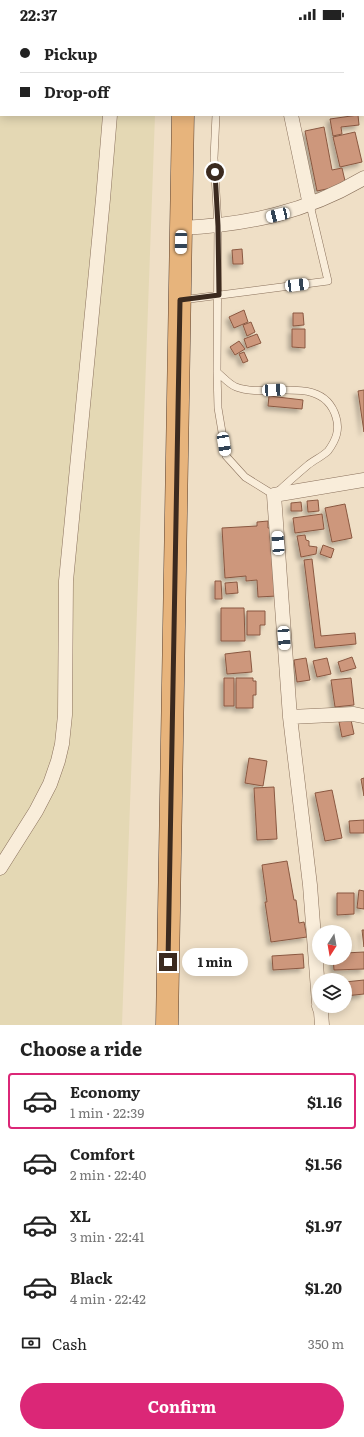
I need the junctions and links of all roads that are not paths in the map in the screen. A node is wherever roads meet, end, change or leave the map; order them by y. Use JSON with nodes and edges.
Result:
{"nodes":[{"id":1,"x":110,"y":116,"type":"edge"},
{"id":2,"x":183,"y":116,"type":"edge"},
{"id":3,"x":216,"y":116,"type":"edge"},
{"id":4,"x":291,"y":116,"type":"edge"},
{"id":5,"x":364,"y":178,"type":"edge"},
{"id":6,"x":310,"y":205,"type":"junction"},
{"id":7,"x":218,"y":226,"type":"junction"},
{"id":8,"x":181,"y":228,"type":"junction"},
{"id":9,"x":219,"y":295,"type":"junction"},
{"id":10,"x":180,"y":300,"type":"junction"},
{"id":11,"x":217,"y":372,"type":"junction"},
{"id":12,"x":364,"y":480,"type":"edge"},
{"id":13,"x":274,"y":495,"type":"junction"},
{"id":14,"x":364,"y":716,"type":"edge"},
{"id":15,"x":290,"y":717,"type":"junction"},
{"id":16,"x":0,"y":868,"type":"edge"},
{"id":17,"x":317,"y":973,"type":"edge"},
{"id":18,"x":321,"y":1013,"type":"edge"},
{"id":19,"x":167,"y":1025,"type":"edge"},
{"id":20,"x":322,"y":1025,"type":"edge"}],
"edges":[{"from":1,"to":16,"type":"street"},
{"from":2,"to":8,"type":"highway"},
{"from":3,"to":7,"type":"lane"},
{"from":4,"to":6,"type":"street"},
{"from":5,"to":6,"type":"street"},
{"from":6,"to":7,"type":"street"},
{"from":6,"to":9,"type":"lane"},
{"from":7,"to":8,"type":"street"},
{"from":7,"to":9,"type":"lane"},
{"from":8,"to":10,"type":"highway"},
{"from":9,"to":10,"type":"lane"},
{"from":9,"to":11,"type":"lane"},
{"from":10,"to":19,"type":"highway"},
{"from":11,"to":13,"type":"lane"},
{"from":11,"to":13,"type":"lane"},
{"from":12,"to":13,"type":"street"},
{"from":13,"to":15,"type":"street"},
{"from":14,"to":15,"type":"street"},
{"from":15,"to":17,"type":"street"},
{"from":18,"to":20,"type":"street"}]}
